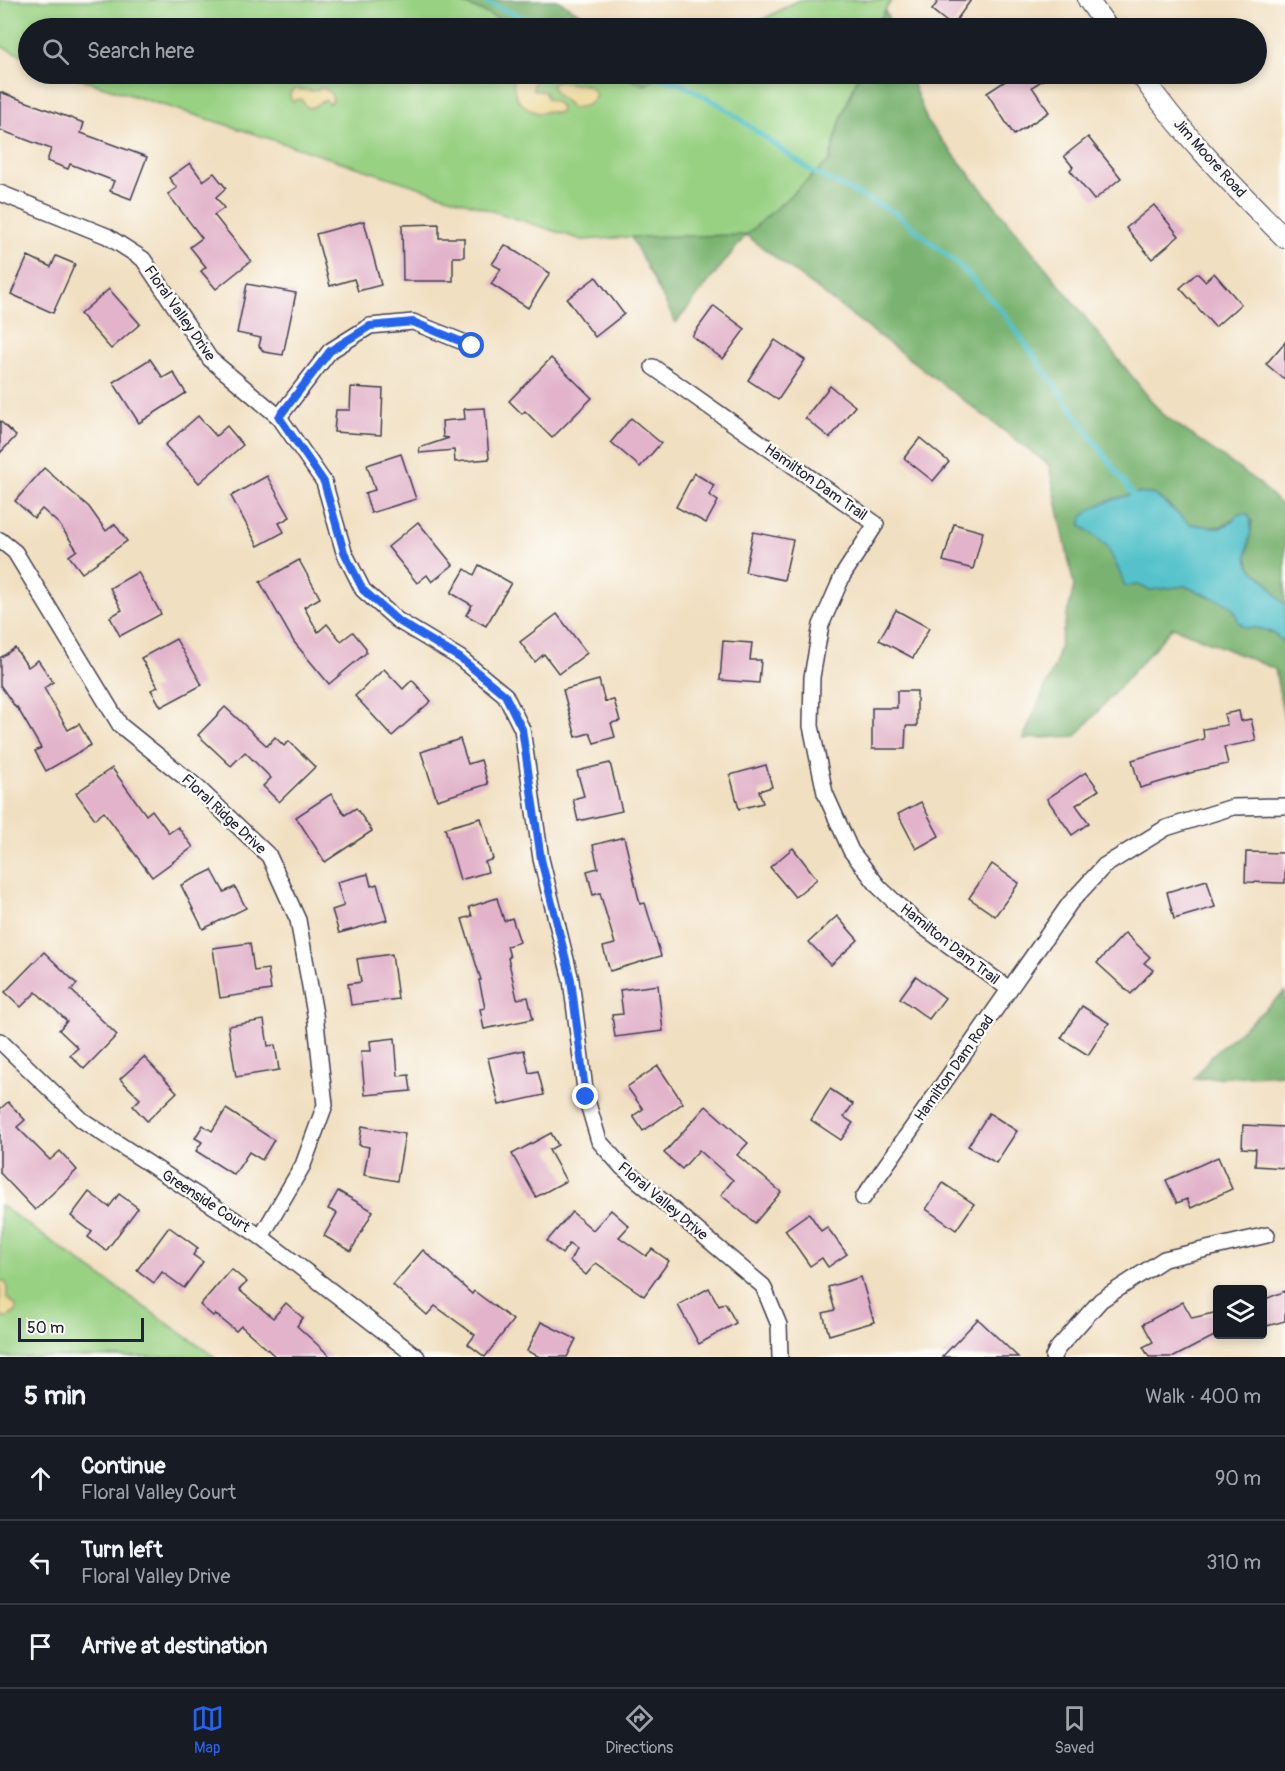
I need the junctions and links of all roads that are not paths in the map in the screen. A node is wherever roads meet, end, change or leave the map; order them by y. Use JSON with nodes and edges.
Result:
{"nodes":[{"id":1,"x":1088,"y":0,"type":"edge"},
{"id":2,"x":1101,"y":18,"type":"edge"},
{"id":3,"x":1147,"y":84,"type":"edge"},
{"id":4,"x":0,"y":193,"type":"edge"},
{"id":5,"x":1285,"y":238,"type":"edge"},
{"id":6,"x":472,"y":346,"type":"dead end"},
{"id":7,"x":652,"y":367,"type":"dead end"},
{"id":8,"x":279,"y":417,"type":"junction"},
{"id":9,"x":0,"y":540,"type":"edge"},
{"id":10,"x":1285,"y":806,"type":"edge"},
{"id":11,"x":1009,"y":989,"type":"junction"},
{"id":12,"x":0,"y":1041,"type":"edge"},
{"id":13,"x":863,"y":1198,"type":"dead end"},
{"id":14,"x":1267,"y":1234,"type":"dead end"},
{"id":15,"x":261,"y":1237,"type":"junction"},
{"id":16,"x":417,"y":1357,"type":"edge"},
{"id":17,"x":780,"y":1357,"type":"edge"},
{"id":18,"x":1053,"y":1357,"type":"edge"}],
"edges":[{"from":1,"to":2,"type":"street"},
{"from":3,"to":5,"type":"street","name":"Jim Moore Road"},
{"from":4,"to":8,"type":"street","name":"Floral Valley Drive"},
{"from":6,"to":8,"type":"street"},
{"from":7,"to":11,"type":"street","name":"Hamilton Dam Trail"},
{"from":8,"to":17,"type":"street","name":"Floral Valley Drive"},
{"from":9,"to":15,"type":"street","name":"Floral Ridge Drive"},
{"from":10,"to":11,"type":"street","name":"Hamilton Dam Road"},
{"from":11,"to":13,"type":"street","name":"Hamilton Dam Road"},
{"from":12,"to":15,"type":"street","name":"Greenside Court"},
{"from":14,"to":18,"type":"street"},
{"from":15,"to":16,"type":"street","name":"Greenside Court"}]}
